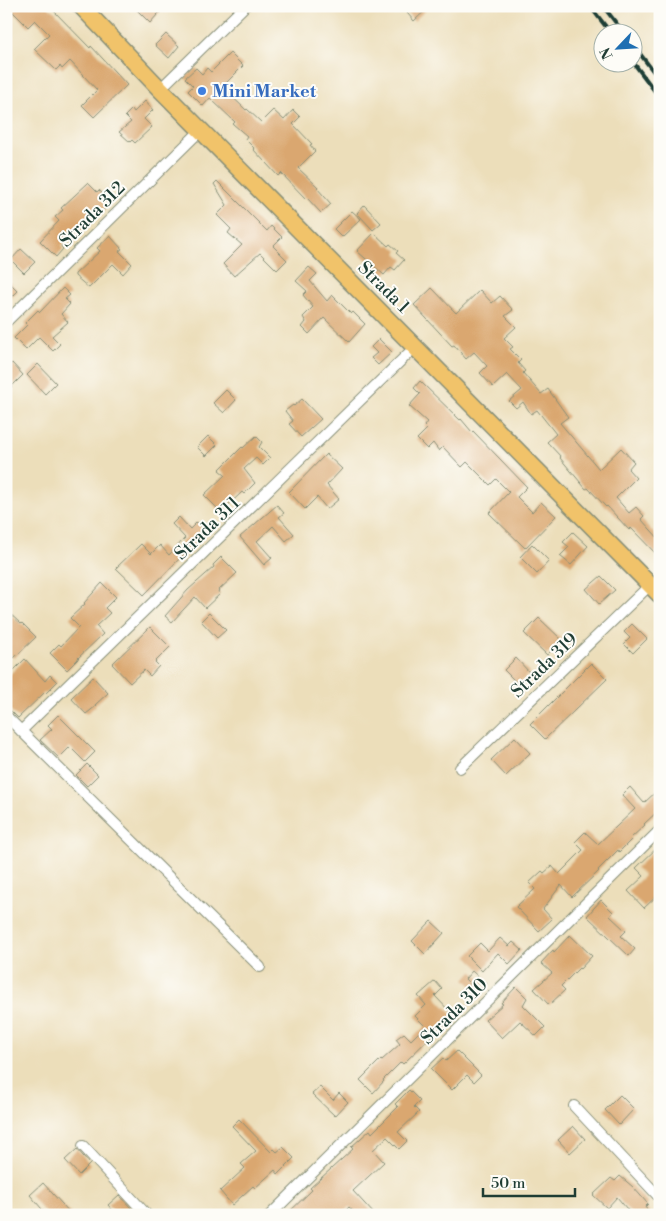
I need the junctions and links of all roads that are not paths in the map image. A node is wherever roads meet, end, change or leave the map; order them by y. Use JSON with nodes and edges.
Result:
{"nodes":[{"id":1,"x":81,"y":6,"type":"edge"},
{"id":2,"x":245,"y":6,"type":"edge"},
{"id":3,"x":160,"y":89,"type":"junction"},
{"id":4,"x":201,"y":130,"type":"junction"},
{"id":5,"x":6,"y":322,"type":"edge"},
{"id":6,"x":415,"y":347,"type":"junction"},
{"id":7,"x":655,"y":590,"type":"edge"},
{"id":8,"x":6,"y":716,"type":"edge"},
{"id":9,"x":21,"y":731,"type":"junction"},
{"id":10,"x":460,"y":768,"type":"dead end"},
{"id":11,"x":660,"y":830,"type":"edge"},
{"id":12,"x":260,"y":967,"type":"dead end"},
{"id":13,"x":574,"y":1106,"type":"dead end"},
{"id":14,"x":83,"y":1146,"type":"dead end"},
{"id":15,"x":660,"y":1198,"type":"edge"},
{"id":16,"x":147,"y":1215,"type":"edge"},
{"id":17,"x":270,"y":1215,"type":"edge"}],
"edges":[{"from":1,"to":3,"type":"main road","name":"Strada 1"},
{"from":2,"to":3,"type":"street"},
{"from":3,"to":4,"type":"main road","name":"Strada 1"},
{"from":4,"to":5,"type":"street","name":"Strada 312"},
{"from":4,"to":6,"type":"main road","name":"Strada 1"},
{"from":6,"to":7,"type":"main road","name":"Strada 1"},
{"from":6,"to":9,"type":"street","name":"Strada 311"},
{"from":7,"to":10,"type":"street","name":"Strada 319"},
{"from":8,"to":9,"type":"street"},
{"from":9,"to":12,"type":"street"},
{"from":11,"to":17,"type":"street","name":"Strada 310"},
{"from":13,"to":15,"type":"street"},
{"from":14,"to":16,"type":"street"}]}
